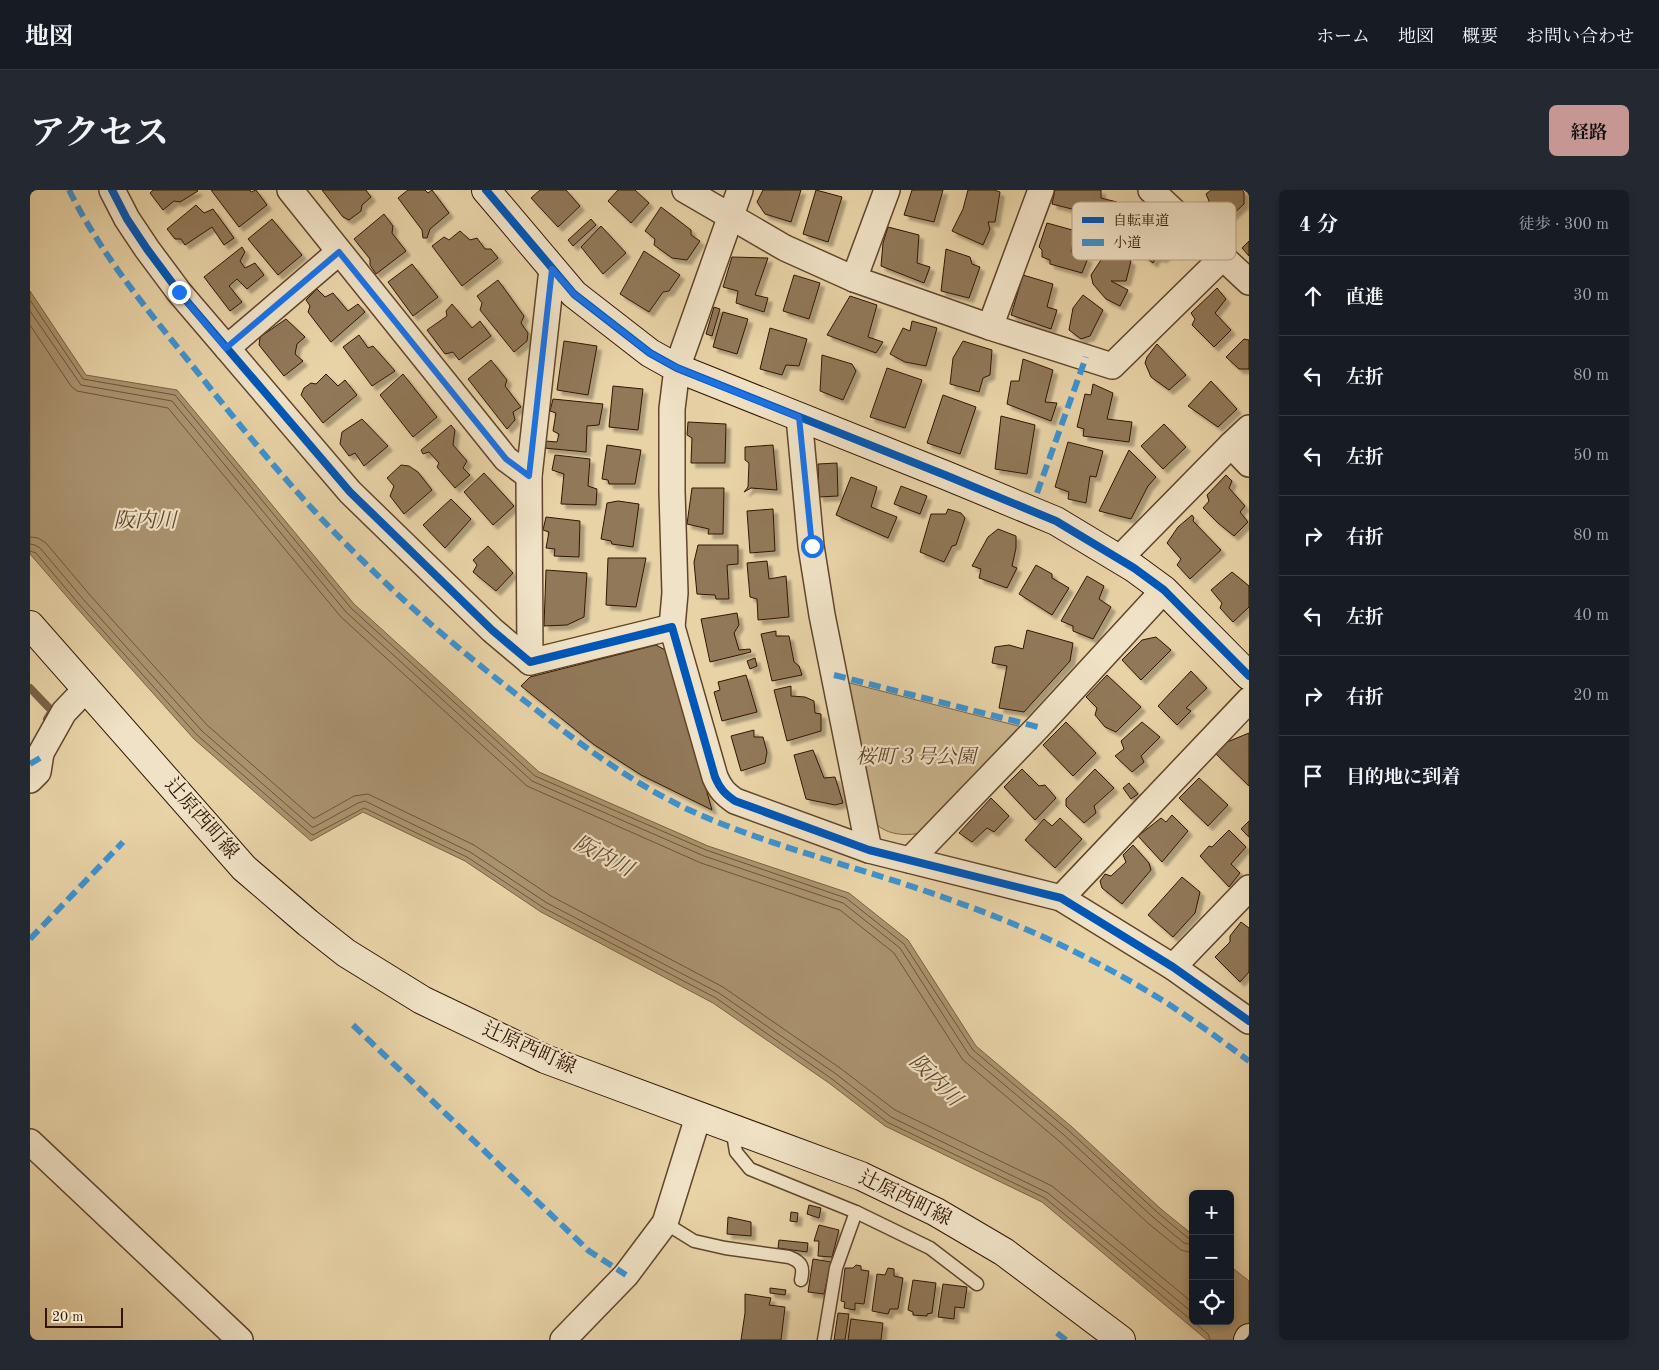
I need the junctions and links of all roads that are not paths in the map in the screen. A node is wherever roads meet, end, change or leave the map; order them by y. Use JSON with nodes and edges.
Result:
{"nodes":[{"id":1,"x":112,"y":190,"type":"edge"},
{"id":2,"x":290,"y":190,"type":"edge"},
{"id":3,"x":486,"y":190,"type":"edge"},
{"id":4,"x":685,"y":190,"type":"edge"},
{"id":5,"x":740,"y":190,"type":"edge"},
{"id":6,"x":887,"y":190,"type":"edge"},
{"id":7,"x":1041,"y":190,"type":"edge"},
{"id":8,"x":1152,"y":190,"type":"edge"},
{"id":9,"x":1165,"y":202,"type":"edge"},
{"id":10,"x":731,"y":218,"type":"junction"},
{"id":11,"x":339,"y":252,"type":"junction"},
{"id":12,"x":1220,"y":260,"type":"edge"},
{"id":13,"x":1226,"y":260,"type":"edge"},
{"id":14,"x":552,"y":269,"type":"junction"},
{"id":15,"x":854,"y":279,"type":"junction"},
{"id":16,"x":1249,"y":282,"type":"edge"},
{"id":17,"x":990,"y":327,"type":"junction"},
{"id":18,"x":226,"y":348,"type":"junction"},
{"id":19,"x":677,"y":368,"type":"junction"},
{"id":20,"x":799,"y":417,"type":"junction"},
{"id":21,"x":1249,"y":428,"type":"edge"},
{"id":22,"x":1231,"y":445,"type":"junction"},
{"id":23,"x":1249,"y":464,"type":"edge"},
{"id":24,"x":529,"y":476,"type":"junction"},
{"id":25,"x":1119,"y":558,"type":"junction"},
{"id":26,"x":1164,"y":590,"type":"junction"},
{"id":27,"x":30,"y":625,"type":"edge"},
{"id":28,"x":672,"y":627,"type":"junction"},
{"id":29,"x":530,"y":662,"type":"junction"},
{"id":30,"x":1249,"y":676,"type":"edge"},
{"id":31,"x":86,"y":689,"type":"junction"},
{"id":32,"x":1249,"y":700,"type":"edge"},
{"id":33,"x":30,"y":780,"type":"edge"},
{"id":34,"x":869,"y":850,"type":"junction"},
{"id":35,"x":910,"y":860,"type":"junction"},
{"id":36,"x":1249,"y":888,"type":"edge"},
{"id":37,"x":1061,"y":898,"type":"junction"},
{"id":38,"x":1173,"y":967,"type":"junction"},
{"id":39,"x":1249,"y":1021,"type":"edge"},
{"id":40,"x":698,"y":1117,"type":"junction"},
{"id":41,"x":732,"y":1128,"type":"junction"},
{"id":42,"x":30,"y":1142,"type":"edge"},
{"id":43,"x":856,"y":1212,"type":"junction"},
{"id":44,"x":665,"y":1224,"type":"junction"},
{"id":45,"x":801,"y":1280,"type":"dead end"},
{"id":46,"x":977,"y":1284,"type":"dead end"},
{"id":47,"x":240,"y":1340,"type":"edge"},
{"id":48,"x":563,"y":1340,"type":"edge"},
{"id":49,"x":824,"y":1340,"type":"edge"},
{"id":50,"x":1121,"y":1340,"type":"edge"}],
"edges":[{"from":1,"to":18,"type":"street"},
{"from":2,"to":11,"type":"street"},
{"from":3,"to":14,"type":"main road"},
{"from":4,"to":10,"type":"street"},
{"from":5,"to":10,"type":"street"},
{"from":6,"to":15,"type":"street"},
{"from":7,"to":17,"type":"street"},
{"from":8,"to":9,"type":"street"},
{"from":10,"to":15,"type":"street"},
{"from":10,"to":19,"type":"street"},
{"from":11,"to":18,"type":"street"},
{"from":11,"to":24,"type":"street"},
{"from":12,"to":17,"type":"street"},
{"from":13,"to":16,"type":"street"},
{"from":14,"to":19,"type":"main road"},
{"from":14,"to":24,"type":"street"},
{"from":15,"to":17,"type":"street"},
{"from":18,"to":29,"type":"street"},
{"from":19,"to":20,"type":"main road"},
{"from":19,"to":28,"type":"street"},
{"from":20,"to":25,"type":"main road"},
{"from":20,"to":34,"type":"street"},
{"from":21,"to":22,"type":"street"},
{"from":22,"to":23,"type":"street"},
{"from":22,"to":25,"type":"street"},
{"from":24,"to":29,"type":"street"},
{"from":25,"to":26,"type":"main road"},
{"from":26,"to":30,"type":"main road"},
{"from":26,"to":35,"type":"street"},
{"from":27,"to":31,"type":"main road","name":"辻原西町線"},
{"from":28,"to":29,"type":"street"},
{"from":28,"to":34,"type":"street"},
{"from":31,"to":33,"type":"street"},
{"from":31,"to":40,"type":"main road","name":"辻原西町線"},
{"from":32,"to":37,"type":"street"},
{"from":34,"to":35,"type":"street"},
{"from":35,"to":37,"type":"street"},
{"from":36,"to":38,"type":"street"},
{"from":37,"to":38,"type":"street"},
{"from":38,"to":39,"type":"street"},
{"from":40,"to":41,"type":"main road","name":"辻原西町線"},
{"from":40,"to":44,"type":"street"},
{"from":41,"to":43,"type":"lane"},
{"from":41,"to":50,"type":"main road","name":"辻原西町線"},
{"from":42,"to":47,"type":"street"},
{"from":43,"to":46,"type":"lane"},
{"from":43,"to":49,"type":"lane"},
{"from":44,"to":45,"type":"lane"},
{"from":44,"to":48,"type":"street"}]}
